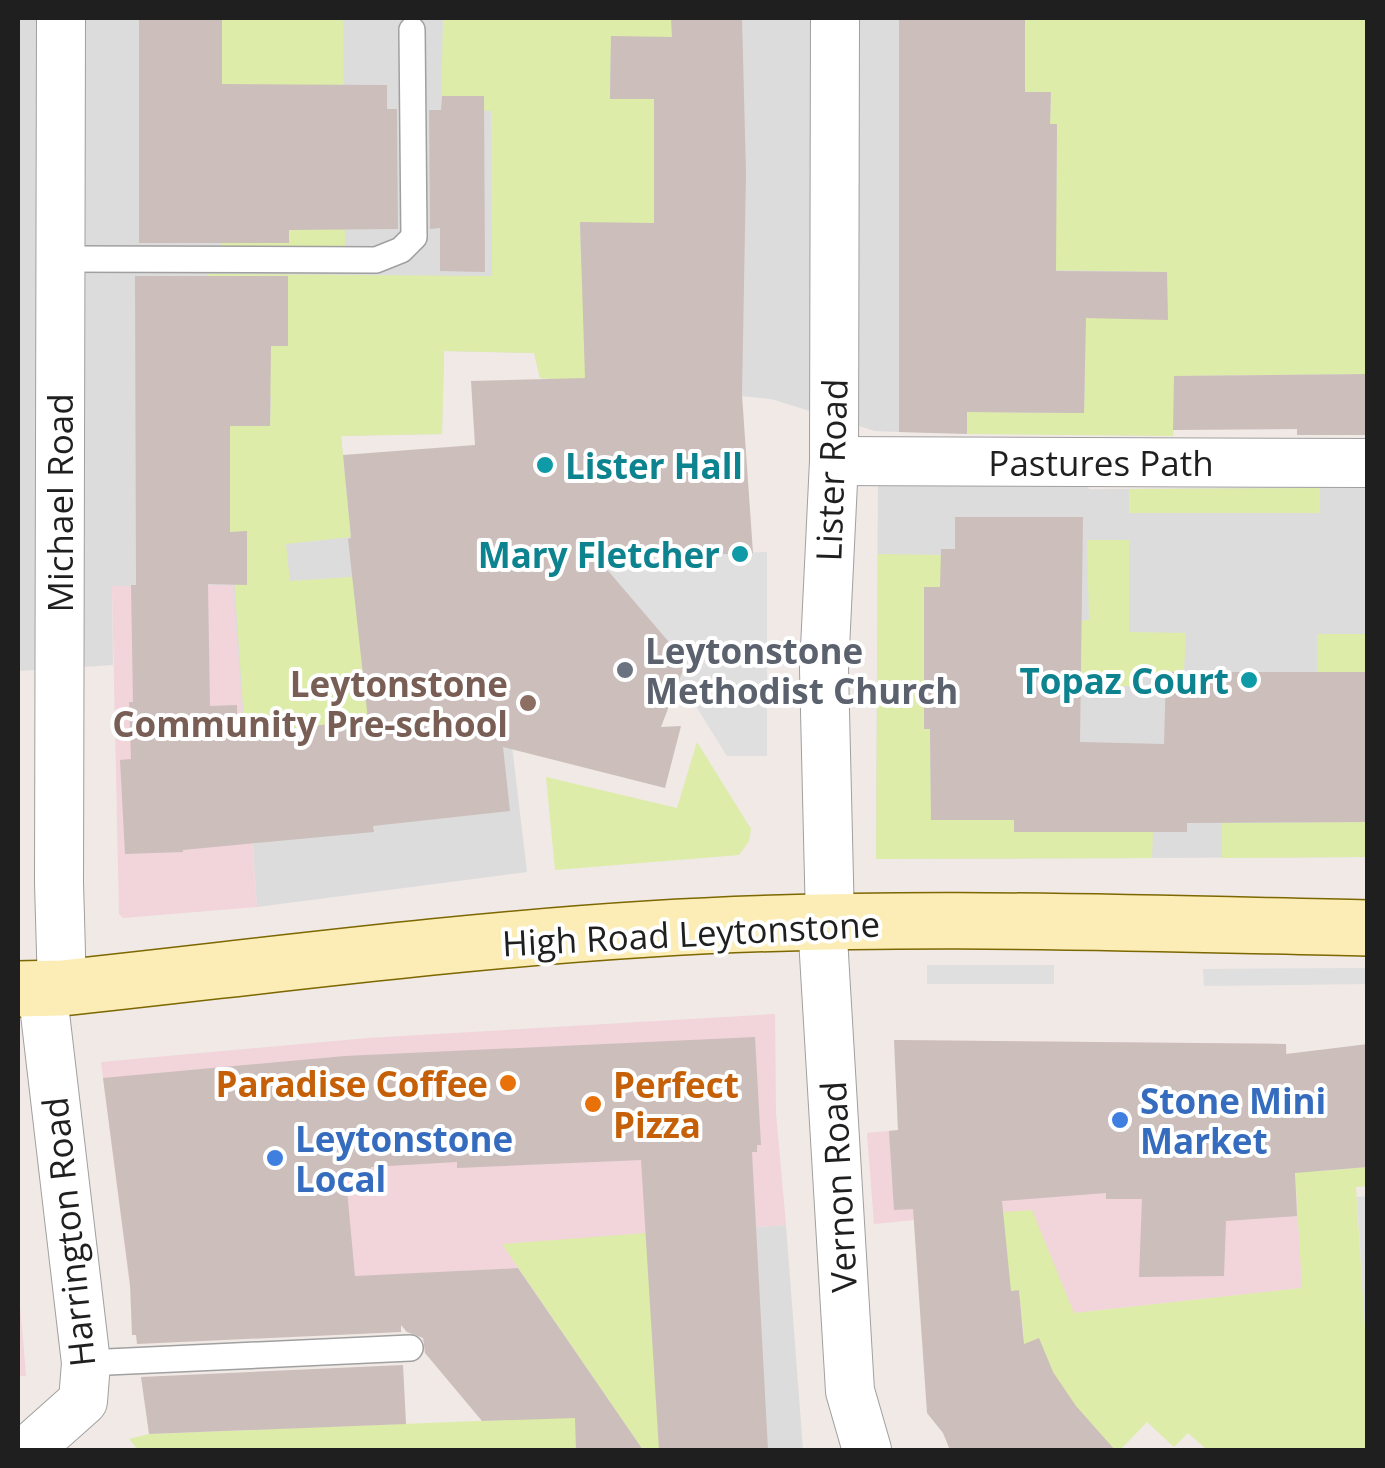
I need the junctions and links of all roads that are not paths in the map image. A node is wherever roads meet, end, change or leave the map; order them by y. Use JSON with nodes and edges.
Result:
{"nodes":[{"id":1,"x":61,"y":18,"type":"edge"},
{"id":2,"x":835,"y":18,"type":"edge"},
{"id":3,"x":412,"y":30,"type":"dead end"},
{"id":4,"x":60,"y":259,"type":"junction"},
{"id":5,"x":834,"y":461,"type":"junction"},
{"id":6,"x":1368,"y":462,"type":"edge"},
{"id":7,"x":826,"y":922,"type":"junction"},
{"id":8,"x":1368,"y":928,"type":"edge"},
{"id":9,"x":40,"y":988,"type":"edge"},
{"id":10,"x":410,"y":1348,"type":"dead end"},
{"id":11,"x":86,"y":1363,"type":"junction"},
{"id":12,"x":28,"y":1450,"type":"edge"},
{"id":13,"x":867,"y":1450,"type":"edge"}],
"edges":[{"from":1,"to":4,"type":"street","name":"Michael Road"},
{"from":2,"to":5,"type":"street","name":"Lister Road"},
{"from":3,"to":4,"type":"lane"},
{"from":4,"to":9,"type":"street","name":"Michael Road"},
{"from":5,"to":6,"type":"street","name":"Pastures Path"},
{"from":5,"to":7,"type":"street","name":"Lister Road"},
{"from":7,"to":8,"type":"street","name":"High Road Leytonstone"},
{"from":7,"to":9,"type":"street","name":"High Road Leytonstone"},
{"from":7,"to":13,"type":"street","name":"Vernon Road"},
{"from":9,"to":11,"type":"street","name":"Harrington Road"},
{"from":10,"to":11,"type":"lane"},
{"from":11,"to":12,"type":"street","name":"Harrington Road"}]}
